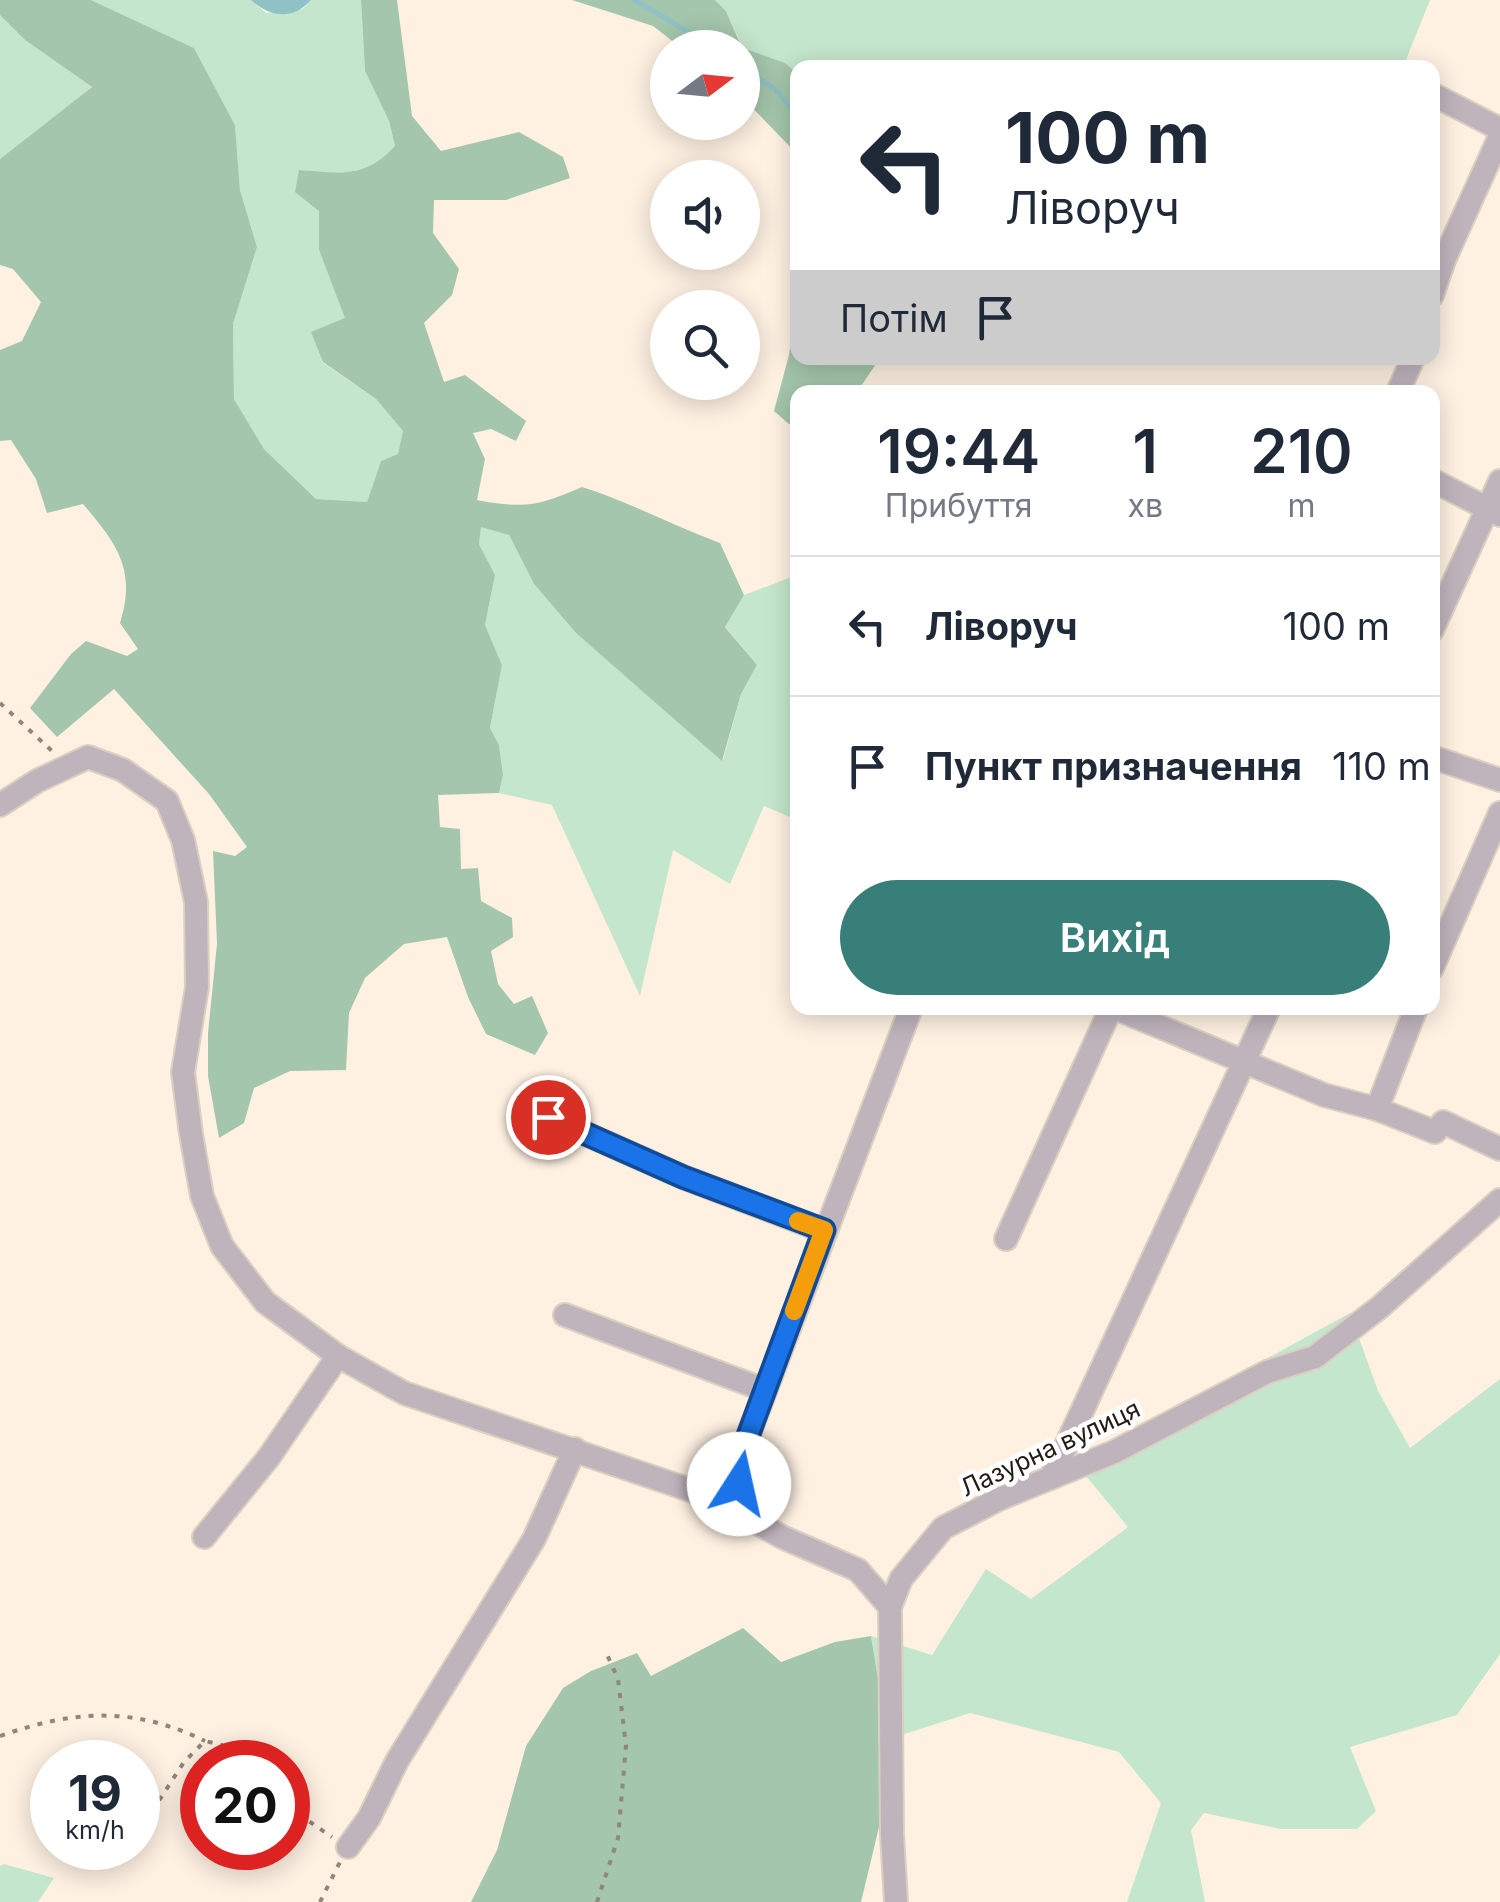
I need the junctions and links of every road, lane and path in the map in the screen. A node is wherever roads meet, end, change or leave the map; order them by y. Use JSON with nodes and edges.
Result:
{"nodes":[{"id":1,"x":1440,"y":98,"type":"edge"},
{"id":2,"x":1500,"y":132,"type":"edge"},
{"id":3,"x":1440,"y":272,"type":"edge"},
{"id":4,"x":1500,"y":481,"type":"edge"},
{"id":5,"x":1440,"y":484,"type":"edge"},
{"id":6,"x":1494,"y":512,"type":"edge"},
{"id":7,"x":1440,"y":615,"type":"edge"},
{"id":8,"x":0,"y":703,"type":"edge"},
{"id":9,"x":1440,"y":760,"type":"edge"},
{"id":10,"x":73,"y":764,"type":"junction"},
{"id":11,"x":1500,"y":780,"type":"edge"},
{"id":12,"x":0,"y":805,"type":"edge"},
{"id":13,"x":1500,"y":812,"type":"edge"},
{"id":14,"x":1440,"y":950,"type":"edge"},
{"id":15,"x":908,"y":1015,"type":"edge"},
{"id":16,"x":1110,"y":1015,"type":"edge"},
{"id":17,"x":1130,"y":1015,"type":"edge"},
{"id":18,"x":1266,"y":1015,"type":"edge"},
{"id":19,"x":1413,"y":1015,"type":"edge"},
{"id":20,"x":1244,"y":1062,"type":"junction"},
{"id":21,"x":1377,"y":1109,"type":"junction"},
{"id":22,"x":548,"y":1117,"type":"dead end"},
{"id":23,"x":1500,"y":1149,"type":"edge"},
{"id":24,"x":1500,"y":1200,"type":"edge"},
{"id":25,"x":824,"y":1230,"type":"junction"},
{"id":26,"x":1006,"y":1239,"type":"dead end"},
{"id":27,"x":565,"y":1316,"type":"dead end"},
{"id":28,"x":338,"y":1356,"type":"junction"},
{"id":29,"x":765,"y":1390,"type":"junction"},
{"id":30,"x":576,"y":1449,"type":"junction"},
{"id":31,"x":1051,"y":1478,"type":"junction"},
{"id":32,"x":743,"y":1514,"type":"junction"},
{"id":33,"x":204,"y":1536,"type":"dead end"},
{"id":34,"x":890,"y":1607,"type":"junction"},
{"id":35,"x":605,"y":1650,"type":"dead end"},
{"id":36,"x":0,"y":1736,"type":"edge"},
{"id":37,"x":203,"y":1740,"type":"edge"},
{"id":38,"x":180,"y":1768,"type":"edge"},
{"id":39,"x":160,"y":1799,"type":"edge"},
{"id":40,"x":310,"y":1821,"type":"edge"},
{"id":41,"x":348,"y":1848,"type":"junction"},
{"id":42,"x":320,"y":1902,"type":"edge"},
{"id":43,"x":597,"y":1902,"type":"edge"},
{"id":44,"x":896,"y":1902,"type":"edge"}],
"edges":[{"from":1,"to":2,"type":"street"},
{"from":2,"to":3,"type":"street"},
{"from":4,"to":6,"type":"street"},
{"from":5,"to":6,"type":"street"},
{"from":6,"to":7,"type":"street"},
{"from":8,"to":10,"type":"path"},
{"from":9,"to":11,"type":"street"},
{"from":10,"to":12,"type":"street"},
{"from":10,"to":28,"type":"street"},
{"from":13,"to":14,"type":"street"},
{"from":15,"to":25,"type":"street"},
{"from":16,"to":26,"type":"street"},
{"from":17,"to":20,"type":"street"},
{"from":18,"to":20,"type":"street"},
{"from":19,"to":21,"type":"street"},
{"from":20,"to":21,"type":"street"},
{"from":20,"to":31,"type":"street"},
{"from":21,"to":23,"type":"street"},
{"from":22,"to":25,"type":"street"},
{"from":24,"to":31,"type":"street","name":"Лазурна вулиця"},
{"from":25,"to":29,"type":"street"},
{"from":27,"to":29,"type":"street"},
{"from":28,"to":30,"type":"street"},
{"from":28,"to":33,"type":"street"},
{"from":29,"to":32,"type":"street"},
{"from":30,"to":32,"type":"street"},
{"from":30,"to":41,"type":"street"},
{"from":31,"to":34,"type":"street","name":"Лазурна вулиця"},
{"from":32,"to":34,"type":"street"},
{"from":34,"to":44,"type":"street","name":"Лазурна вулиця"},
{"from":35,"to":43,"type":"path"},
{"from":36,"to":37,"type":"path"},
{"from":38,"to":39,"type":"path"},
{"from":40,"to":41,"type":"path"},
{"from":41,"to":42,"type":"path"}]}
